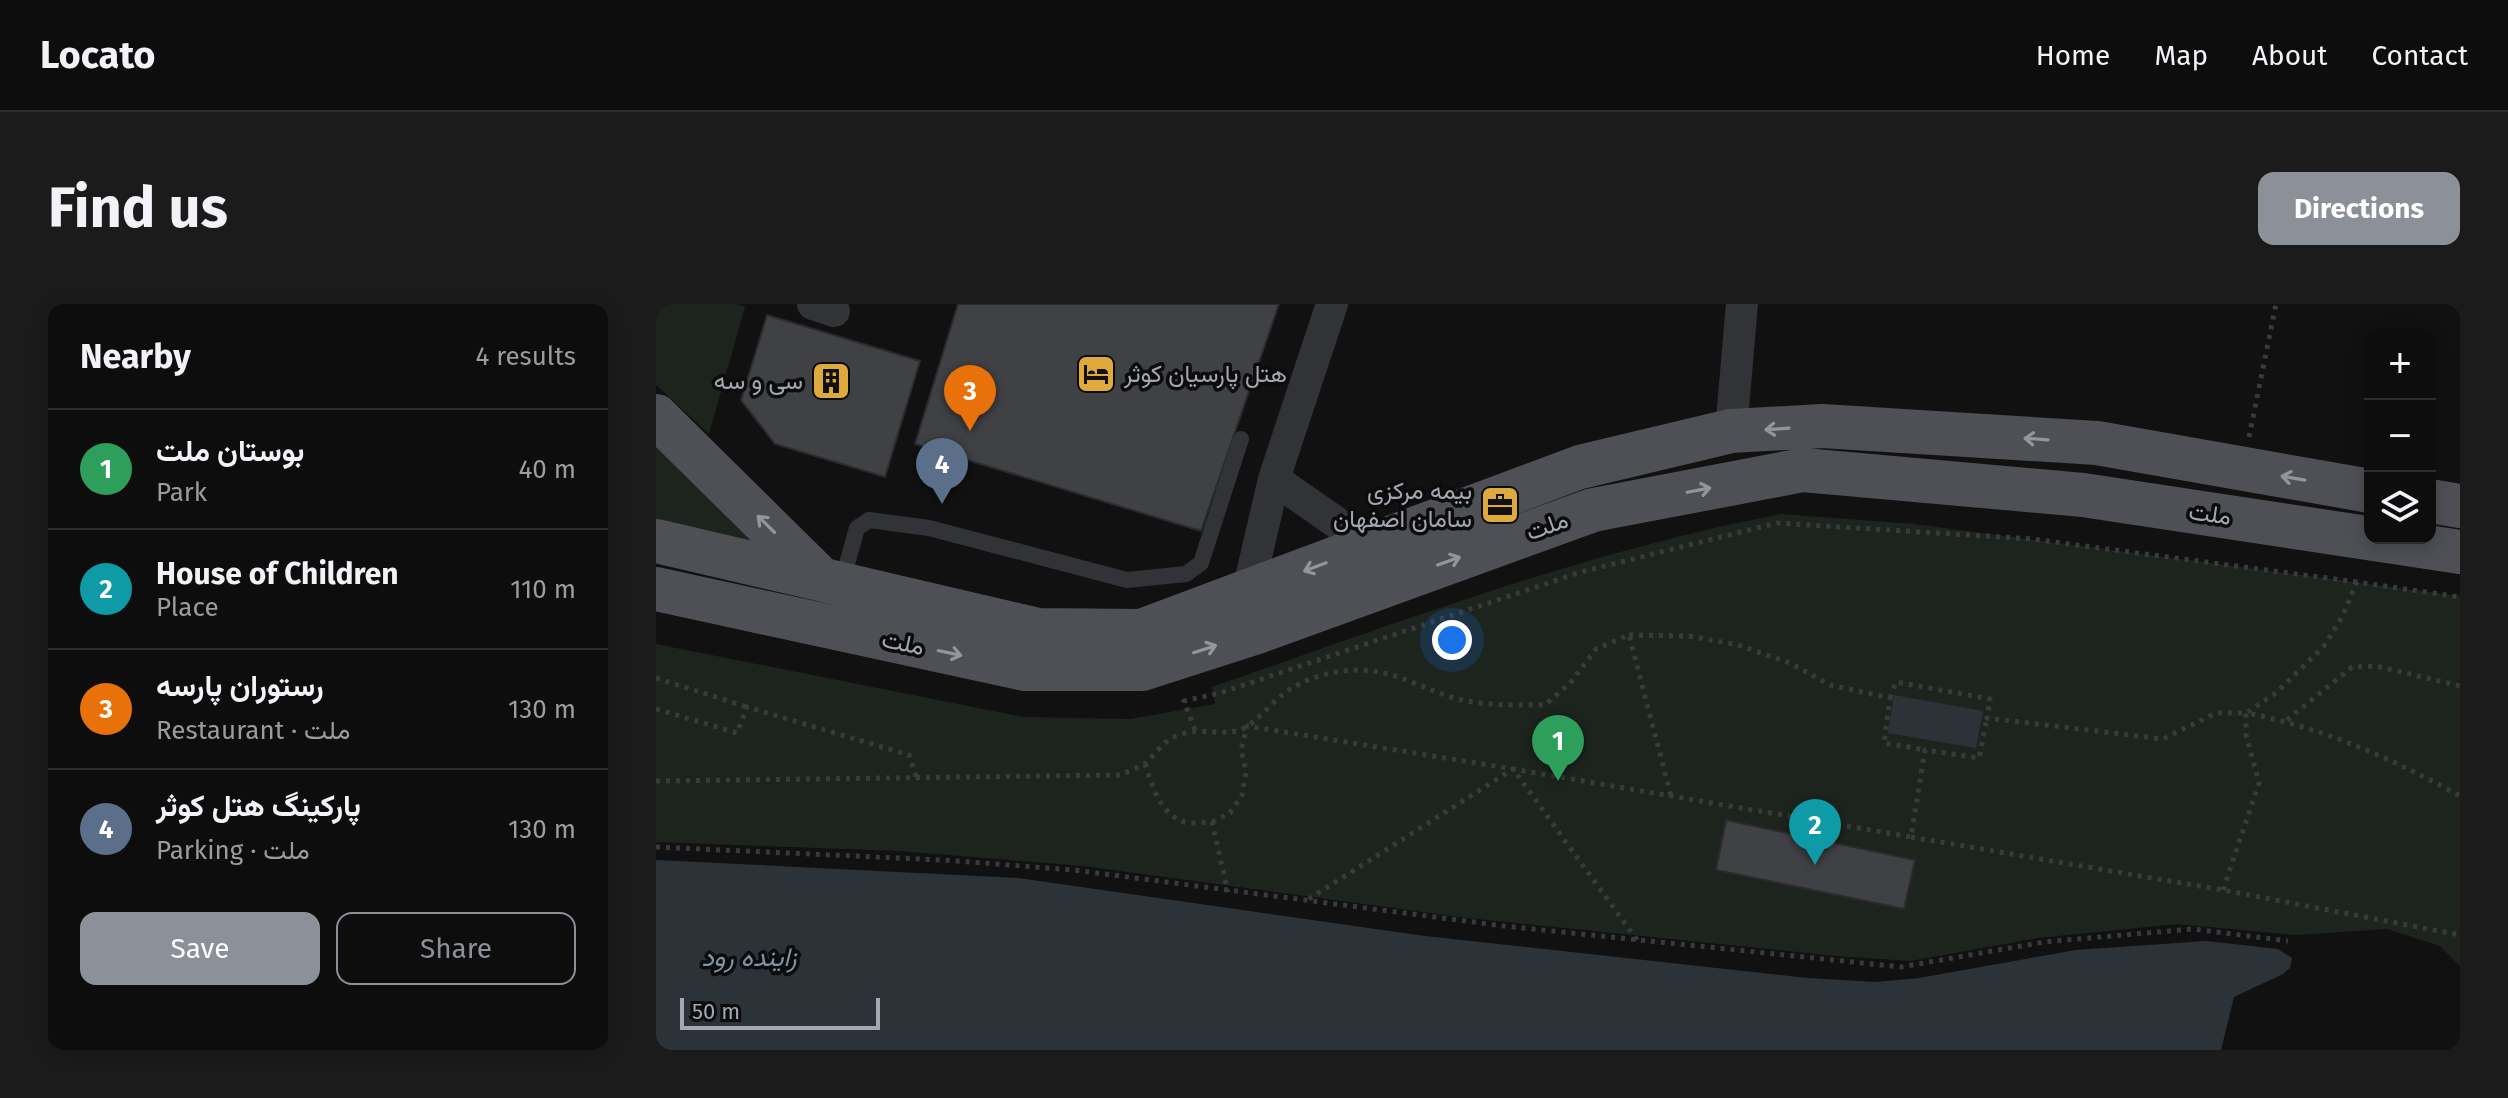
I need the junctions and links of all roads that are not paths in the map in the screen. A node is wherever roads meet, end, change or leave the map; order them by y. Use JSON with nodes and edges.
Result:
{"nodes":[{"id":1,"x":1332,"y":304,"type":"edge"},
{"id":2,"x":1742,"y":304,"type":"edge"},
{"id":3,"x":656,"y":416,"type":"edge"},
{"id":4,"x":1731,"y":431,"type":"junction"},
{"id":5,"x":1241,"y":439,"type":"dead end"},
{"id":6,"x":1274,"y":479,"type":"junction"},
{"id":7,"x":2364,"y":490,"type":"edge"},
{"id":8,"x":2436,"y":502,"type":"edge"},
{"id":9,"x":2460,"y":506,"type":"edge"},
{"id":10,"x":656,"y":541,"type":"edge"},
{"id":11,"x":1370,"y":546,"type":"junction"},
{"id":12,"x":2460,"y":552,"type":"edge"},
{"id":13,"x":831,"y":581,"type":"junction"},
{"id":14,"x":656,"y":589,"type":"edge"},
{"id":15,"x":1248,"y":591,"type":"junction"}],
"edges":[{"from":1,"to":6,"type":"street"},
{"from":2,"to":4,"type":"street"},
{"from":13,"to":3,"type":"main road","one_way":true},
{"from":7,"to":4,"type":"main road","name":"ملت","one_way":true},
{"from":4,"to":11,"type":"main road","name":"ملت"},
{"from":5,"to":13,"type":"lane"},
{"from":6,"to":11,"type":"street"},
{"from":6,"to":15,"type":"street"},
{"from":8,"to":9,"type":"main road"},
{"from":10,"to":13,"type":"main road","name":"ملت"},
{"from":11,"to":15,"type":"main road","name":"ملت","one_way":true},
{"from":14,"to":12,"type":"main road","name":"ملت","one_way":true},
{"from":13,"to":15,"type":"main road","name":"ملت"}]}
